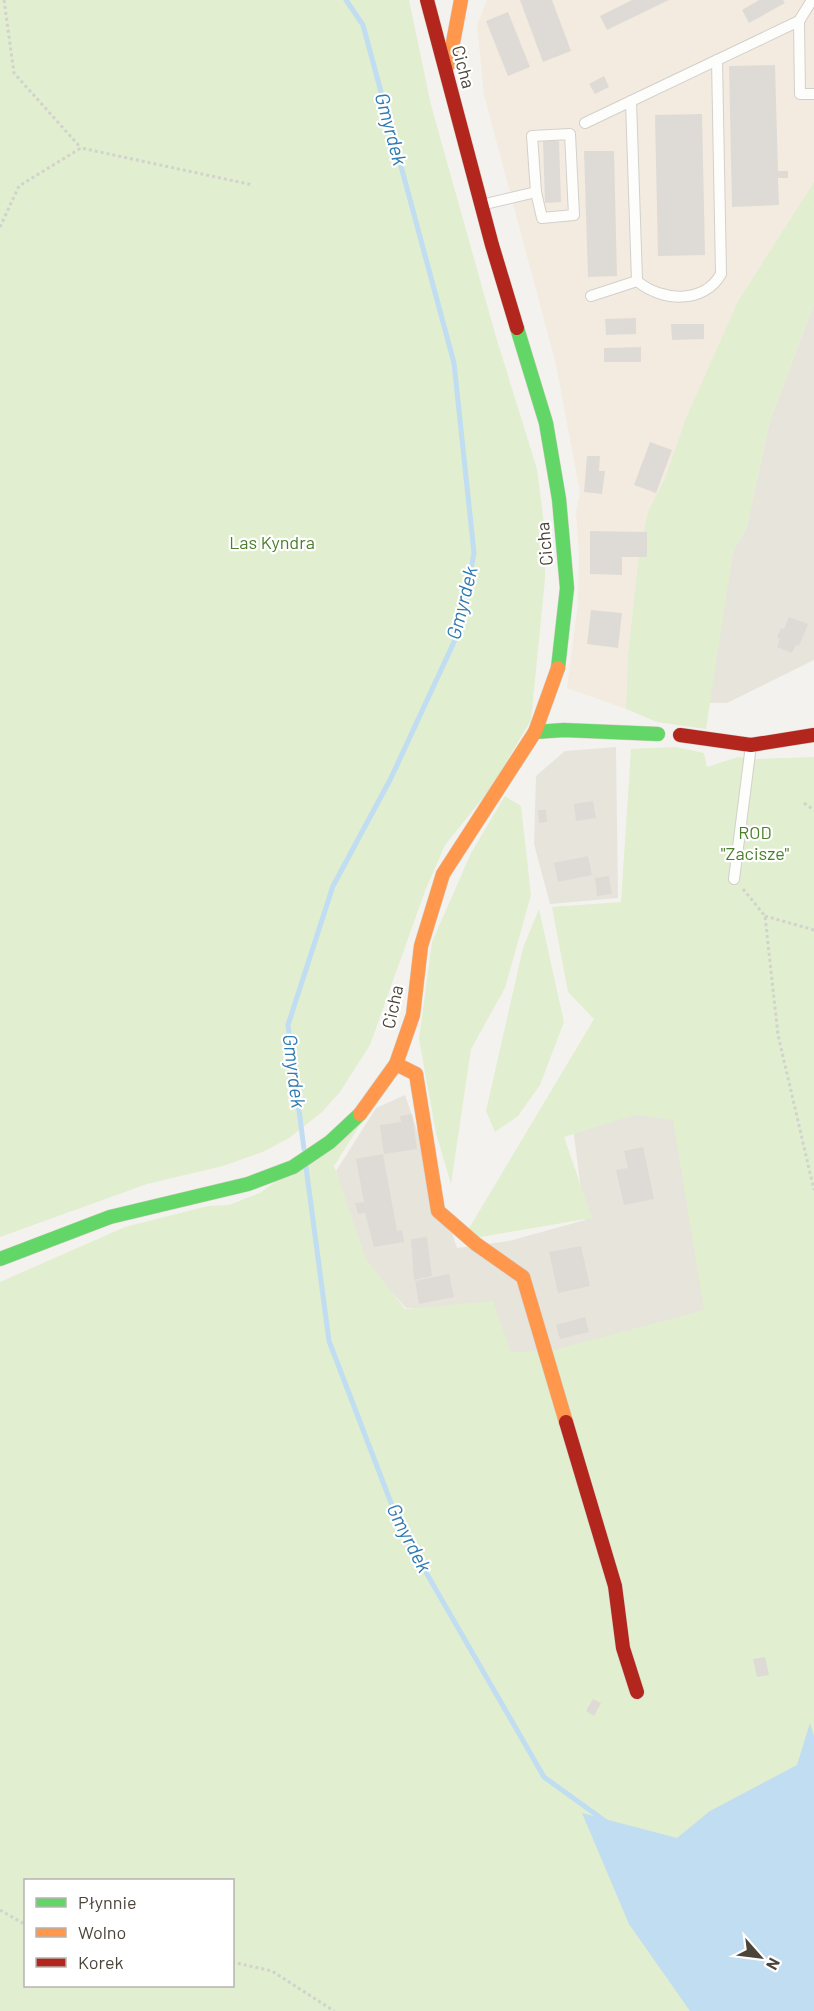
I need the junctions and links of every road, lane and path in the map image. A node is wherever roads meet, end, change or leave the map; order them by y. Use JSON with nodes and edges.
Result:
{"nodes":[{"id":1,"x":4,"y":0,"type":"edge"},
{"id":2,"x":427,"y":0,"type":"edge"},
{"id":3,"x":461,"y":0,"type":"edge"},
{"id":4,"x":812,"y":0,"type":"edge"},
{"id":5,"x":798,"y":21,"type":"junction"},
{"id":6,"x":717,"y":60,"type":"junction"},
{"id":7,"x":447,"y":78,"type":"junction"},
{"id":8,"x":814,"y":94,"type":"edge"},
{"id":9,"x":631,"y":101,"type":"junction"},
{"id":10,"x":585,"y":123,"type":"dead end"},
{"id":11,"x":81,"y":148,"type":"junction"},
{"id":12,"x":253,"y":185,"type":"dead end"},
{"id":13,"x":536,"y":192,"type":"junction"},
{"id":14,"x":481,"y":205,"type":"junction"},
{"id":15,"x":0,"y":227,"type":"edge"},
{"id":16,"x":637,"y":281,"type":"junction"},
{"id":17,"x":591,"y":297,"type":"dead end"},
{"id":18,"x":535,"y":732,"type":"junction"},
{"id":19,"x":658,"y":734,"type":"dead end"},
{"id":20,"x":681,"y":735,"type":"dead end"},
{"id":21,"x":814,"y":735,"type":"edge"},
{"id":22,"x":751,"y":745,"type":"junction"},
{"id":23,"x":804,"y":803,"type":"dead end"},
{"id":24,"x":814,"y":810,"type":"edge"},
{"id":25,"x":734,"y":879,"type":"joint"},
{"id":26,"x":765,"y":916,"type":"junction"},
{"id":27,"x":814,"y":930,"type":"edge"},
{"id":28,"x":396,"y":1064,"type":"junction"},
{"id":29,"x":814,"y":1190,"type":"edge"},
{"id":30,"x":0,"y":1259,"type":"edge"},
{"id":31,"x":637,"y":1692,"type":"dead end"},
{"id":32,"x":0,"y":1910,"type":"edge"},
{"id":33,"x":24,"y":1923,"type":"edge"},
{"id":34,"x":234,"y":1962,"type":"edge"},
{"id":35,"x":334,"y":2011,"type":"edge"}],
"edges":[{"from":1,"to":11,"type":"path"},
{"from":2,"to":7,"type":"street","name":"Cicha"},
{"from":3,"to":7,"type":"street"},
{"from":4,"to":5,"type":"lane"},
{"from":5,"to":6,"type":"lane"},
{"from":5,"to":8,"type":"lane"},
{"from":6,"to":9,"type":"lane"},
{"from":6,"to":16,"type":"lane"},
{"from":7,"to":14,"type":"street","name":"Cicha"},
{"from":9,"to":10,"type":"lane"},
{"from":9,"to":16,"type":"lane"},
{"from":11,"to":12,"type":"path"},
{"from":11,"to":15,"type":"path"},
{"from":13,"to":13,"type":"lane"},
{"from":13,"to":14,"type":"lane"},
{"from":14,"to":18,"type":"street","name":"Cicha"},
{"from":16,"to":17,"type":"lane"},
{"from":18,"to":19,"type":"street"},
{"from":18,"to":28,"type":"street","name":"Cicha"},
{"from":20,"to":22,"type":"street"},
{"from":21,"to":22,"type":"street"},
{"from":22,"to":25,"type":"lane"},
{"from":23,"to":24,"type":"path"},
{"from":25,"to":26,"type":"path"},
{"from":26,"to":27,"type":"path"},
{"from":26,"to":29,"type":"path"},
{"from":28,"to":30,"type":"street","name":"Cicha"},
{"from":28,"to":31,"type":"street"},
{"from":32,"to":33,"type":"path"},
{"from":34,"to":35,"type":"path"}]}
